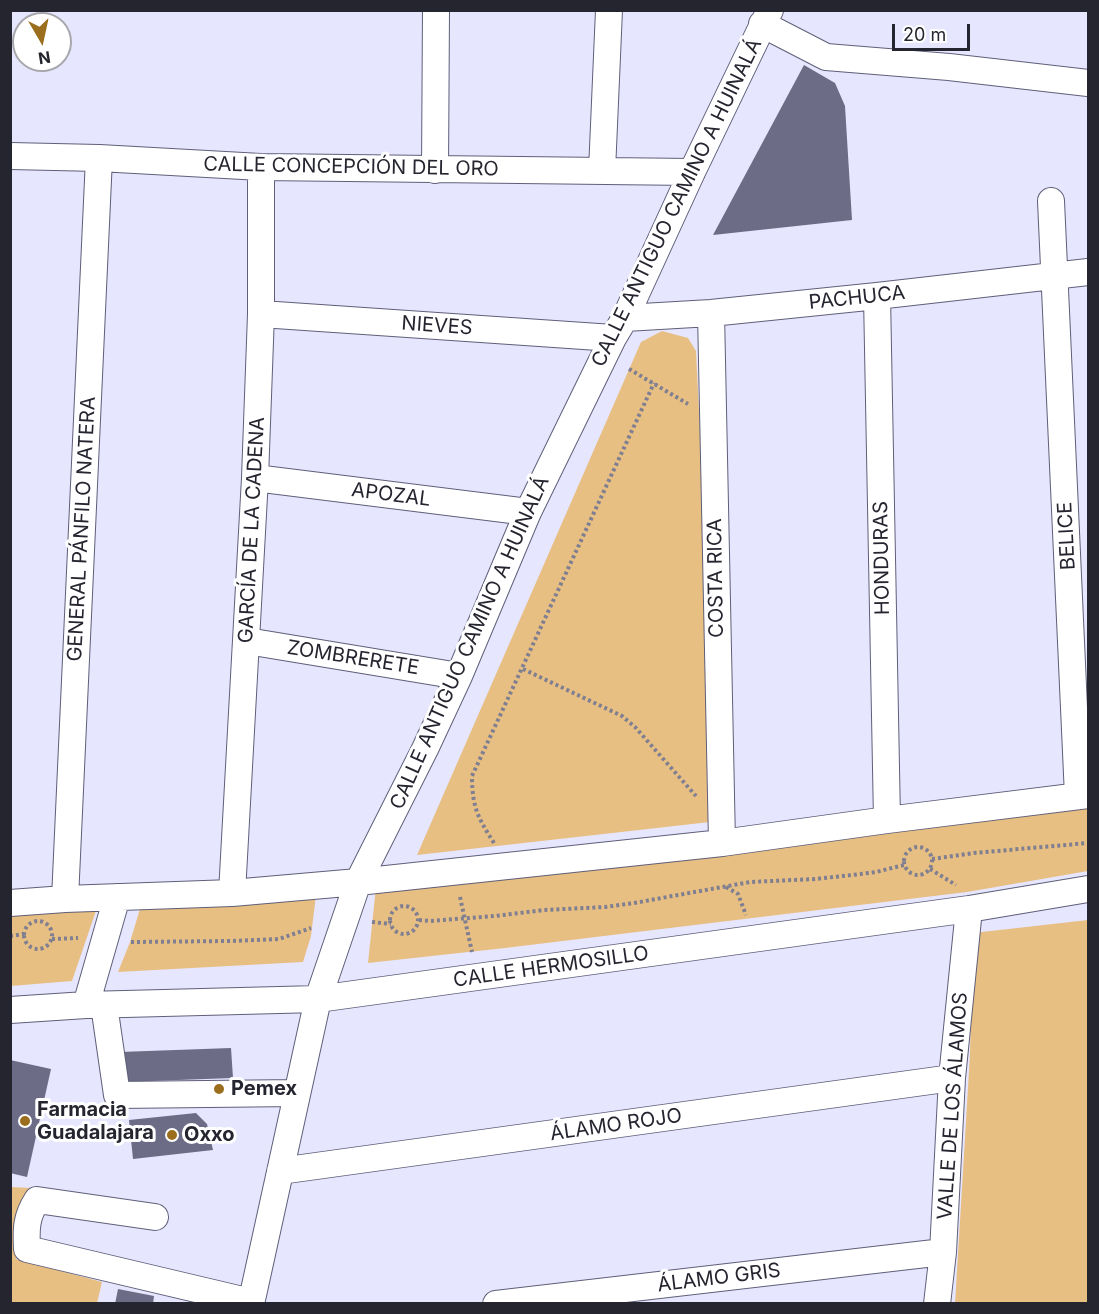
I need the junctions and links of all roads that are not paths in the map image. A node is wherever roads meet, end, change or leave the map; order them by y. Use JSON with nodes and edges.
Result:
{"nodes":[{"id":1,"x":436,"y":10,"type":"edge"},
{"id":2,"x":609,"y":10,"type":"edge"},
{"id":3,"x":766,"y":17,"type":"edge"},
{"id":4,"x":1089,"y":84,"type":"edge"},
{"id":5,"x":10,"y":156,"type":"edge"},
{"id":6,"x":99,"y":158,"type":"junction"},
{"id":7,"x":261,"y":167,"type":"junction"},
{"id":8,"x":435,"y":170,"type":"junction"},
{"id":9,"x":602,"y":171,"type":"junction"},
{"id":10,"x":692,"y":172,"type":"junction"},
{"id":11,"x":1051,"y":201,"type":"dead end"},
{"id":12,"x":1089,"y":272,"type":"edge"},
{"id":13,"x":1055,"y":276,"type":"junction"},
{"id":14,"x":877,"y":296,"type":"junction"},
{"id":15,"x":711,"y":313,"type":"junction"},
{"id":16,"x":261,"y":314,"type":"junction"},
{"id":17,"x":619,"y":328,"type":"junction"},
{"id":18,"x":255,"y":478,"type":"junction"},
{"id":19,"x":528,"y":512,"type":"junction"},
{"id":20,"x":247,"y":641,"type":"junction"},
{"id":21,"x":459,"y":676,"type":"junction"},
{"id":22,"x":1083,"y":796,"type":"edge"},
{"id":23,"x":887,"y":820,"type":"junction"},
{"id":24,"x":722,"y":843,"type":"junction"},
{"id":25,"x":358,"y":882,"type":"junction"},
{"id":26,"x":1089,"y":889,"type":"edge"},
{"id":27,"x":232,"y":893,"type":"junction"},
{"id":28,"x":117,"y":897,"type":"junction"},
{"id":29,"x":65,"y":899,"type":"junction"},
{"id":30,"x":10,"y":903,"type":"edge"},
{"id":31,"x":969,"y":909,"type":"junction"},
{"id":32,"x":318,"y":999,"type":"junction"},
{"id":33,"x":95,"y":1005,"type":"junction"},
{"id":34,"x":10,"y":1010,"type":"edge"},
{"id":35,"x":952,"y":1078,"type":"junction"},
{"id":36,"x":297,"y":1093,"type":"junction"},
{"id":37,"x":280,"y":1171,"type":"junction"},
{"id":38,"x":154,"y":1217,"type":"dead end"},
{"id":39,"x":943,"y":1252,"type":"junction"},
{"id":40,"x":251,"y":1303,"type":"edge"},
{"id":41,"x":496,"y":1304,"type":"edge"},
{"id":42,"x":937,"y":1304,"type":"edge"}],
"edges":[{"from":1,"to":8,"type":"street"},
{"from":2,"to":9,"type":"street"},
{"from":3,"to":4,"type":"street"},
{"from":3,"to":10,"type":"street","name":"CALLE ANTIGUO CAMINO A HUINALÁ"},
{"from":5,"to":6,"type":"street","name":"CALLE CONCEPCIÓN DEL ORO"},
{"from":6,"to":7,"type":"street","name":"CALLE CONCEPCIÓN DEL ORO"},
{"from":6,"to":29,"type":"street","name":"GENERAL PÁNFILO NATERA"},
{"from":7,"to":8,"type":"street","name":"CALLE CONCEPCIÓN DEL ORO"},
{"from":7,"to":16,"type":"street","name":"GARCÍA DE LA CADENA"},
{"from":8,"to":9,"type":"street","name":"CALLE CONCEPCIÓN DEL ORO"},
{"from":9,"to":10,"type":"street","name":"CALLE CONCEPCIÓN DEL ORO"},
{"from":10,"to":17,"type":"street","name":"CALLE ANTIGUO CAMINO A HUINALÁ"},
{"from":11,"to":13,"type":"street","name":"BELICE"},
{"from":12,"to":13,"type":"street","name":"PACHUCA"},
{"from":13,"to":14,"type":"street","name":"PACHUCA"},
{"from":13,"to":22,"type":"street","name":"BELICE"},
{"from":14,"to":15,"type":"street","name":"PACHUCA"},
{"from":14,"to":23,"type":"street","name":"HONDURAS"},
{"from":15,"to":17,"type":"street","name":"PACHUCA"},
{"from":15,"to":24,"type":"street","name":"COSTA RICA"},
{"from":16,"to":17,"type":"street","name":"NIEVES"},
{"from":16,"to":18,"type":"street","name":"GARCÍA DE LA CADENA"},
{"from":17,"to":19,"type":"street","name":"CALLE ANTIGUO CAMINO A HUINALÁ"},
{"from":18,"to":19,"type":"street","name":"APOZAL"},
{"from":18,"to":20,"type":"street","name":"GARCÍA DE LA CADENA"},
{"from":19,"to":21,"type":"street","name":"CALLE ANTIGUO CAMINO A HUINALÁ"},
{"from":20,"to":21,"type":"street","name":"ZOMBRERETE"},
{"from":20,"to":27,"type":"street","name":"GARCÍA DE LA CADENA"},
{"from":21,"to":25,"type":"street","name":"CALLE ANTIGUO CAMINO A HUINALÁ"},
{"from":22,"to":23,"type":"street"},
{"from":23,"to":24,"type":"street"},
{"from":24,"to":25,"type":"street"},
{"from":25,"to":27,"type":"street"},
{"from":25,"to":32,"type":"street","name":"CALLE ANTIGUO CAMINO A HUINALÁ"},
{"from":26,"to":31,"type":"street","name":"CALLE HERMOSILLO"},
{"from":27,"to":28,"type":"street"},
{"from":28,"to":29,"type":"street"},
{"from":28,"to":33,"type":"street"},
{"from":29,"to":30,"type":"street"},
{"from":31,"to":32,"type":"street","name":"CALLE HERMOSILLO"},
{"from":31,"to":35,"type":"street","name":"VALLE DE LOS ÁLAMOS"},
{"from":32,"to":33,"type":"street","name":"CALLE HERMOSILLO"},
{"from":32,"to":36,"type":"street","name":"CALLE ANTIGUO CAMINO A HUINALÁ"},
{"from":33,"to":34,"type":"street","name":"CALLE HERMOSILLO"},
{"from":33,"to":36,"type":"street"},
{"from":35,"to":37,"type":"street","name":"ÁLAMO ROJO"},
{"from":35,"to":39,"type":"street","name":"VALLE DE LOS ÁLAMOS"},
{"from":36,"to":37,"type":"street","name":"CALLE ANTIGUO CAMINO A HUINALÁ"},
{"from":37,"to":40,"type":"street","name":"CALLE ANTIGUO CAMINO A HUINALÁ"},
{"from":38,"to":40,"type":"street"},
{"from":39,"to":41,"type":"street","name":"ÁLAMO GRIS"},
{"from":39,"to":42,"type":"street","name":"VALLE DE LOS ÁLAMOS"}]}
